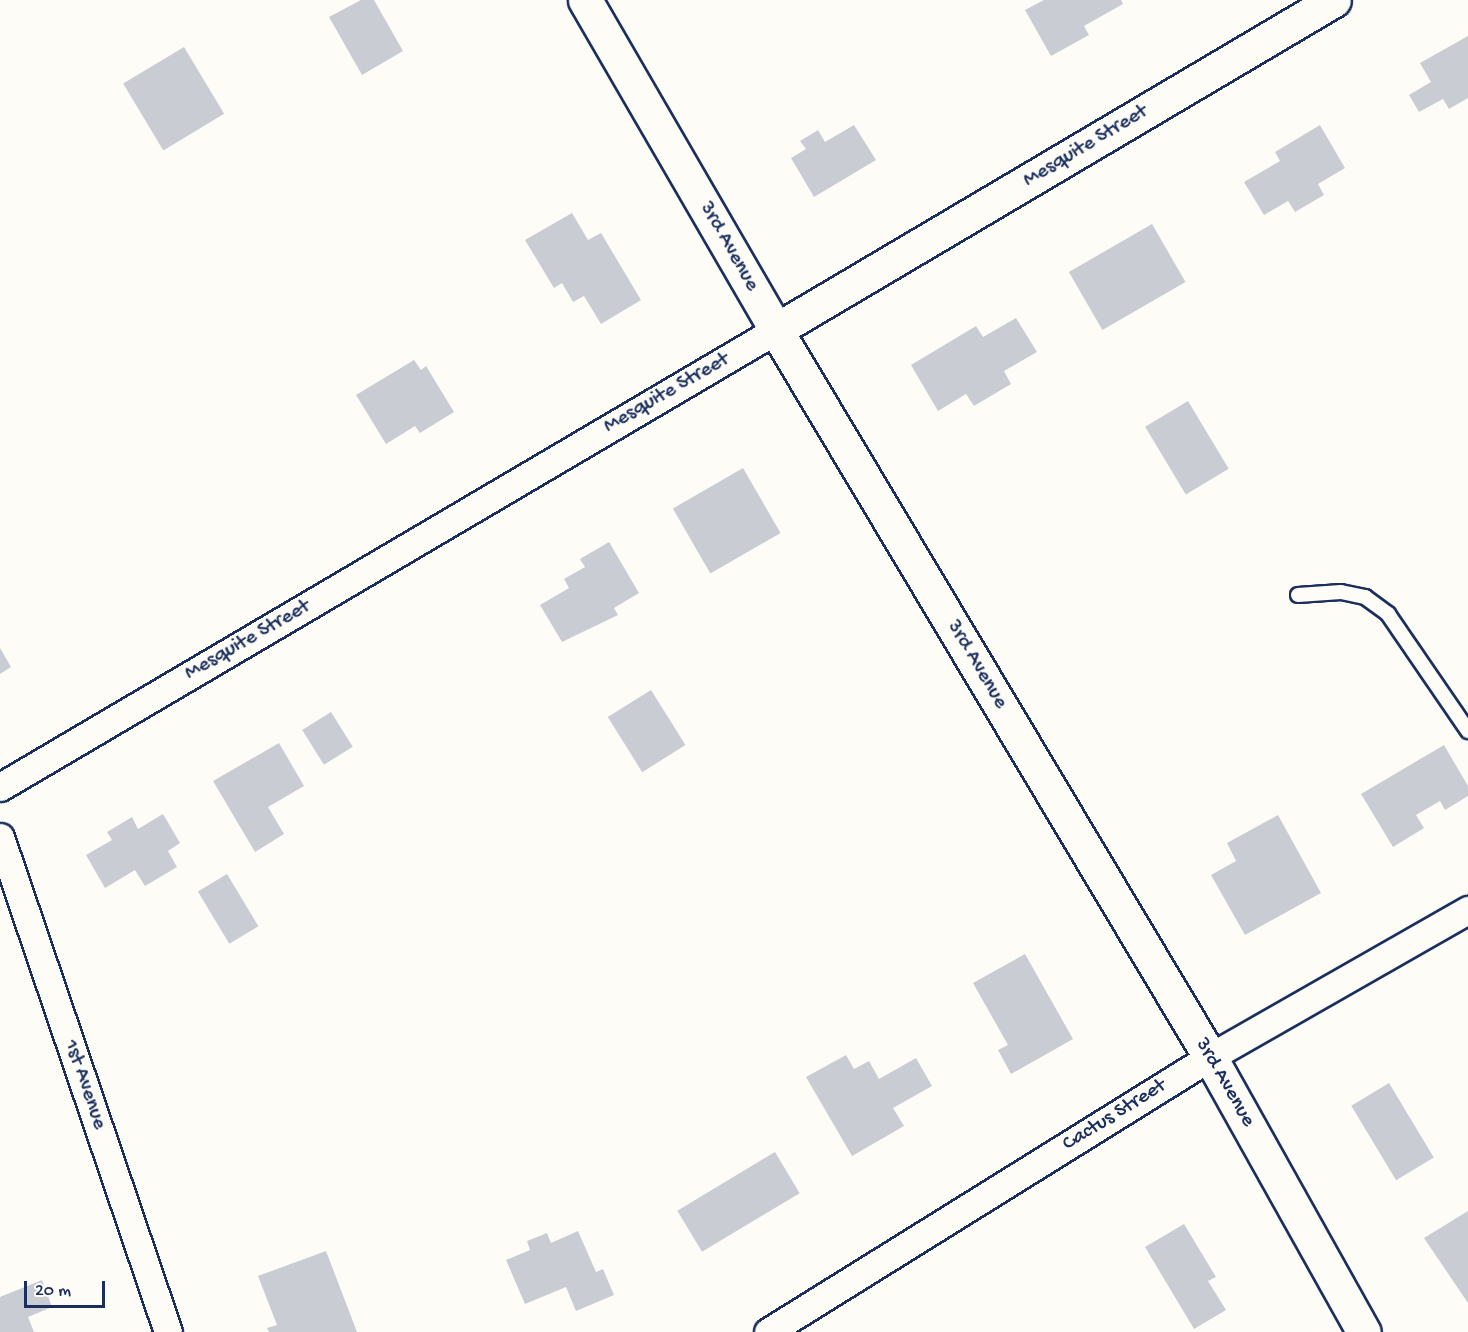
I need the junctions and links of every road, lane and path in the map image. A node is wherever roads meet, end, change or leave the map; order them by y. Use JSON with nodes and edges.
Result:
{"nodes":[{"id":1,"x":585,"y":0,"type":"edge"},
{"id":2,"x":1334,"y":0,"type":"edge"},
{"id":3,"x":776,"y":330,"type":"junction"},
{"id":4,"x":1298,"y":595,"type":"dead end"},
{"id":5,"x":1468,"y":731,"type":"edge"},
{"id":6,"x":0,"y":787,"type":"edge"},
{"id":7,"x":0,"y":837,"type":"edge"},
{"id":8,"x":1468,"y":910,"type":"edge"},
{"id":9,"x":1210,"y":1057,"type":"junction"},
{"id":10,"x":168,"y":1332,"type":"edge"},
{"id":11,"x":768,"y":1332,"type":"edge"},
{"id":12,"x":1364,"y":1332,"type":"edge"}],
"edges":[{"from":1,"to":3,"type":"street","name":"3rd Avenue"},
{"from":2,"to":3,"type":"street","name":"Mesquite Street"},
{"from":3,"to":6,"type":"street","name":"Mesquite Street"},
{"from":3,"to":9,"type":"street","name":"3rd Avenue"},
{"from":4,"to":5,"type":"lane"},
{"from":7,"to":10,"type":"street","name":"1st Avenue"},
{"from":8,"to":9,"type":"street","name":"Cactus Street"},
{"from":9,"to":11,"type":"street","name":"Cactus Street"},
{"from":9,"to":12,"type":"street","name":"3rd Avenue"}]}
